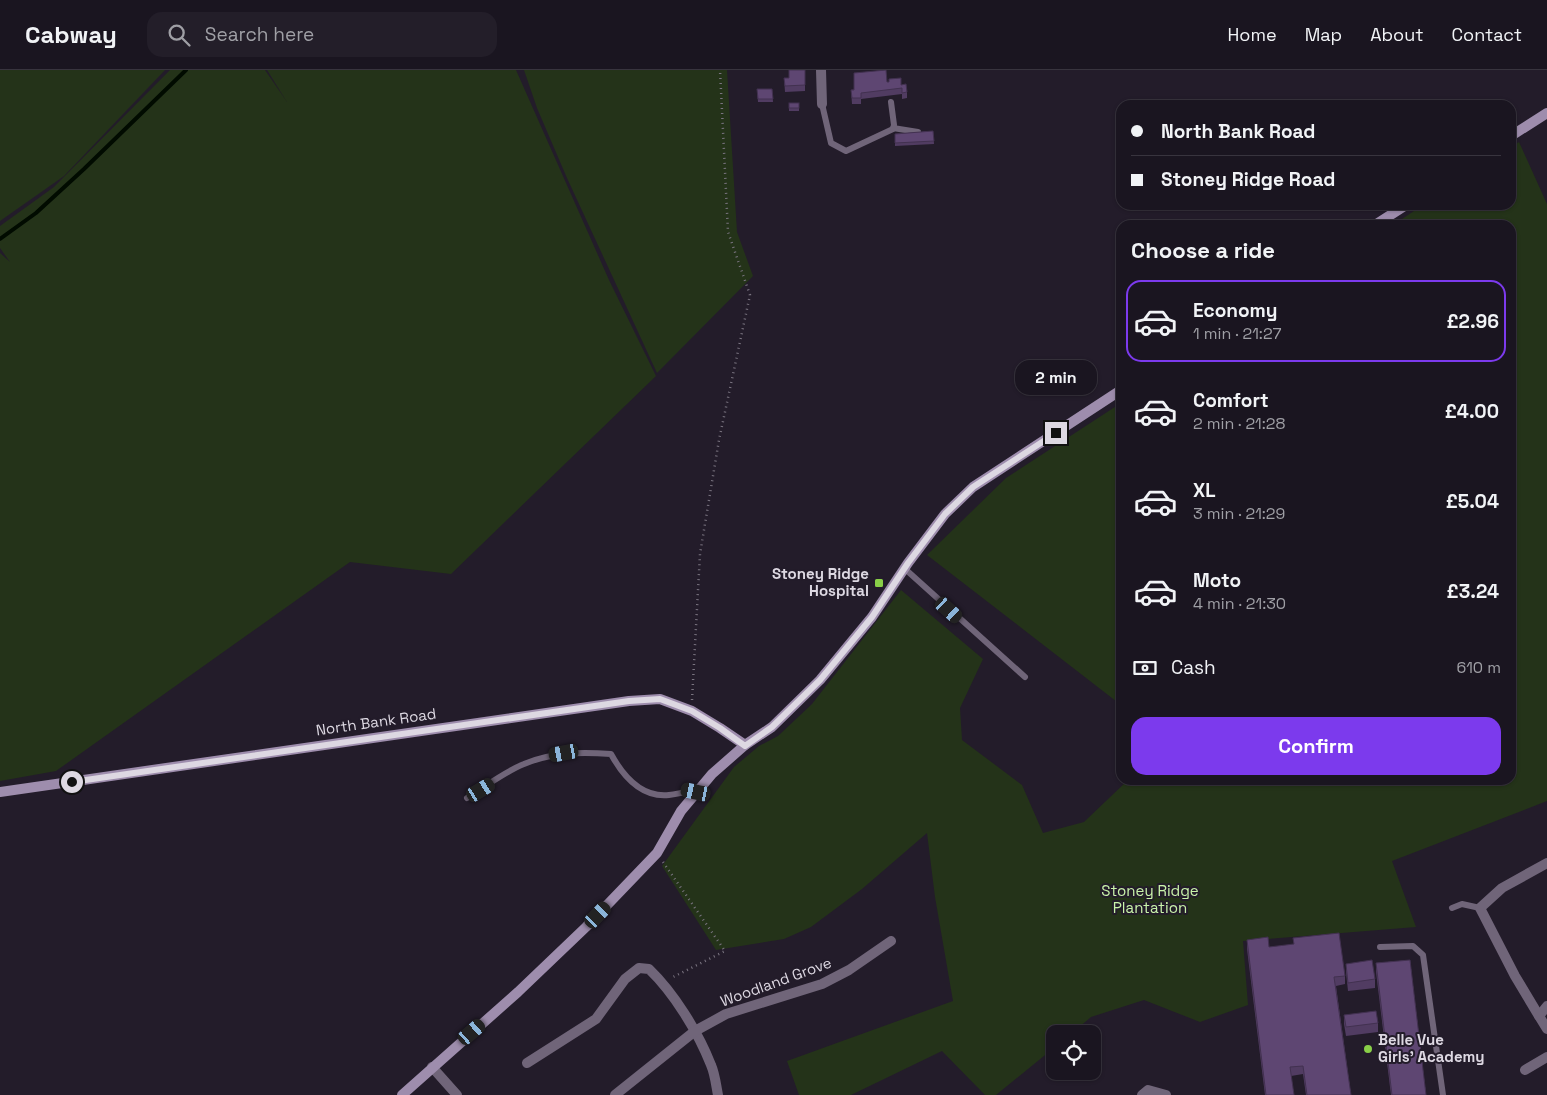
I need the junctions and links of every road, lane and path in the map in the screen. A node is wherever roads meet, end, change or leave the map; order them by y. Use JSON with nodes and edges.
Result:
{"nodes":[{"id":1,"x":720,"y":70,"type":"edge"},
{"id":2,"x":821,"y":70,"type":"edge"},
{"id":3,"x":891,"y":102,"type":"dead end"},
{"id":4,"x":822,"y":104,"type":"joint"},
{"id":5,"x":1547,"y":113,"type":"edge"},
{"id":6,"x":894,"y":128,"type":"junction"},
{"id":7,"x":918,"y":132,"type":"edge"},
{"id":8,"x":1516,"y":133,"type":"edge"},
{"id":9,"x":1398,"y":210,"type":"edge"},
{"id":10,"x":1383,"y":220,"type":"edge"},
{"id":11,"x":1116,"y":393,"type":"edge"},
{"id":12,"x":904,"y":568,"type":"junction"},
{"id":13,"x":1025,"y":677,"type":"dead end"},
{"id":14,"x":692,"y":711,"type":"junction"},
{"id":15,"x":745,"y":746,"type":"junction"},
{"id":16,"x":0,"y":792,"type":"edge"},
{"id":17,"x":696,"y":792,"type":"junction"},
{"id":18,"x":467,"y":798,"type":"dead end"},
{"id":19,"x":658,"y":853,"type":"junction"},
{"id":20,"x":1547,"y":863,"type":"edge"},
{"id":21,"x":1452,"y":908,"type":"dead end"},
{"id":22,"x":1480,"y":908,"type":"junction"},
{"id":23,"x":891,"y":941,"type":"dead end"},
{"id":24,"x":1380,"y":947,"type":"dead end"},
{"id":25,"x":663,"y":982,"type":"junction"},
{"id":26,"x":1547,"y":1006,"type":"edge"},
{"id":27,"x":1539,"y":1016,"type":"junction"},
{"id":28,"x":1547,"y":1029,"type":"edge"},
{"id":29,"x":695,"y":1031,"type":"junction"},
{"id":30,"x":1547,"y":1057,"type":"edge"},
{"id":31,"x":527,"y":1063,"type":"dead end"},
{"id":32,"x":432,"y":1068,"type":"junction"},
{"id":33,"x":1524,"y":1070,"type":"dead end"},
{"id":34,"x":402,"y":1095,"type":"edge"},
{"id":35,"x":457,"y":1095,"type":"edge"},
{"id":36,"x":615,"y":1095,"type":"edge"},
{"id":37,"x":718,"y":1095,"type":"edge"},
{"id":38,"x":1142,"y":1095,"type":"edge"},
{"id":39,"x":1166,"y":1095,"type":"edge"},
{"id":40,"x":1443,"y":1095,"type":"edge"}],
"edges":[{"from":1,"to":14,"type":"path"},
{"from":2,"to":4,"type":"street"},
{"from":3,"to":6,"type":"lane"},
{"from":4,"to":6,"type":"lane"},
{"from":5,"to":8,"type":"street"},
{"from":6,"to":7,"type":"lane"},
{"from":9,"to":10,"type":"street"},
{"from":11,"to":12,"type":"street"},
{"from":12,"to":13,"type":"lane"},
{"from":12,"to":15,"type":"street"},
{"from":14,"to":15,"type":"street","name":"North Bank Road"},
{"from":14,"to":16,"type":"street","name":"North Bank Road"},
{"from":15,"to":17,"type":"street"},
{"from":17,"to":18,"type":"lane"},
{"from":17,"to":19,"type":"street"},
{"from":19,"to":25,"type":"path"},
{"from":19,"to":32,"type":"street"},
{"from":20,"to":22,"type":"street"},
{"from":21,"to":22,"type":"lane"},
{"from":22,"to":27,"type":"street"},
{"from":23,"to":29,"type":"street","name":"Woodland Grove"},
{"from":24,"to":40,"type":"lane"},
{"from":25,"to":29,"type":"street"},
{"from":25,"to":31,"type":"street"},
{"from":26,"to":27,"type":"street"},
{"from":27,"to":28,"type":"street"},
{"from":29,"to":36,"type":"street","name":"Woodland Grove"},
{"from":29,"to":37,"type":"street"},
{"from":30,"to":33,"type":"street"},
{"from":32,"to":34,"type":"street"},
{"from":32,"to":35,"type":"street"},
{"from":38,"to":39,"type":"street"}]}
